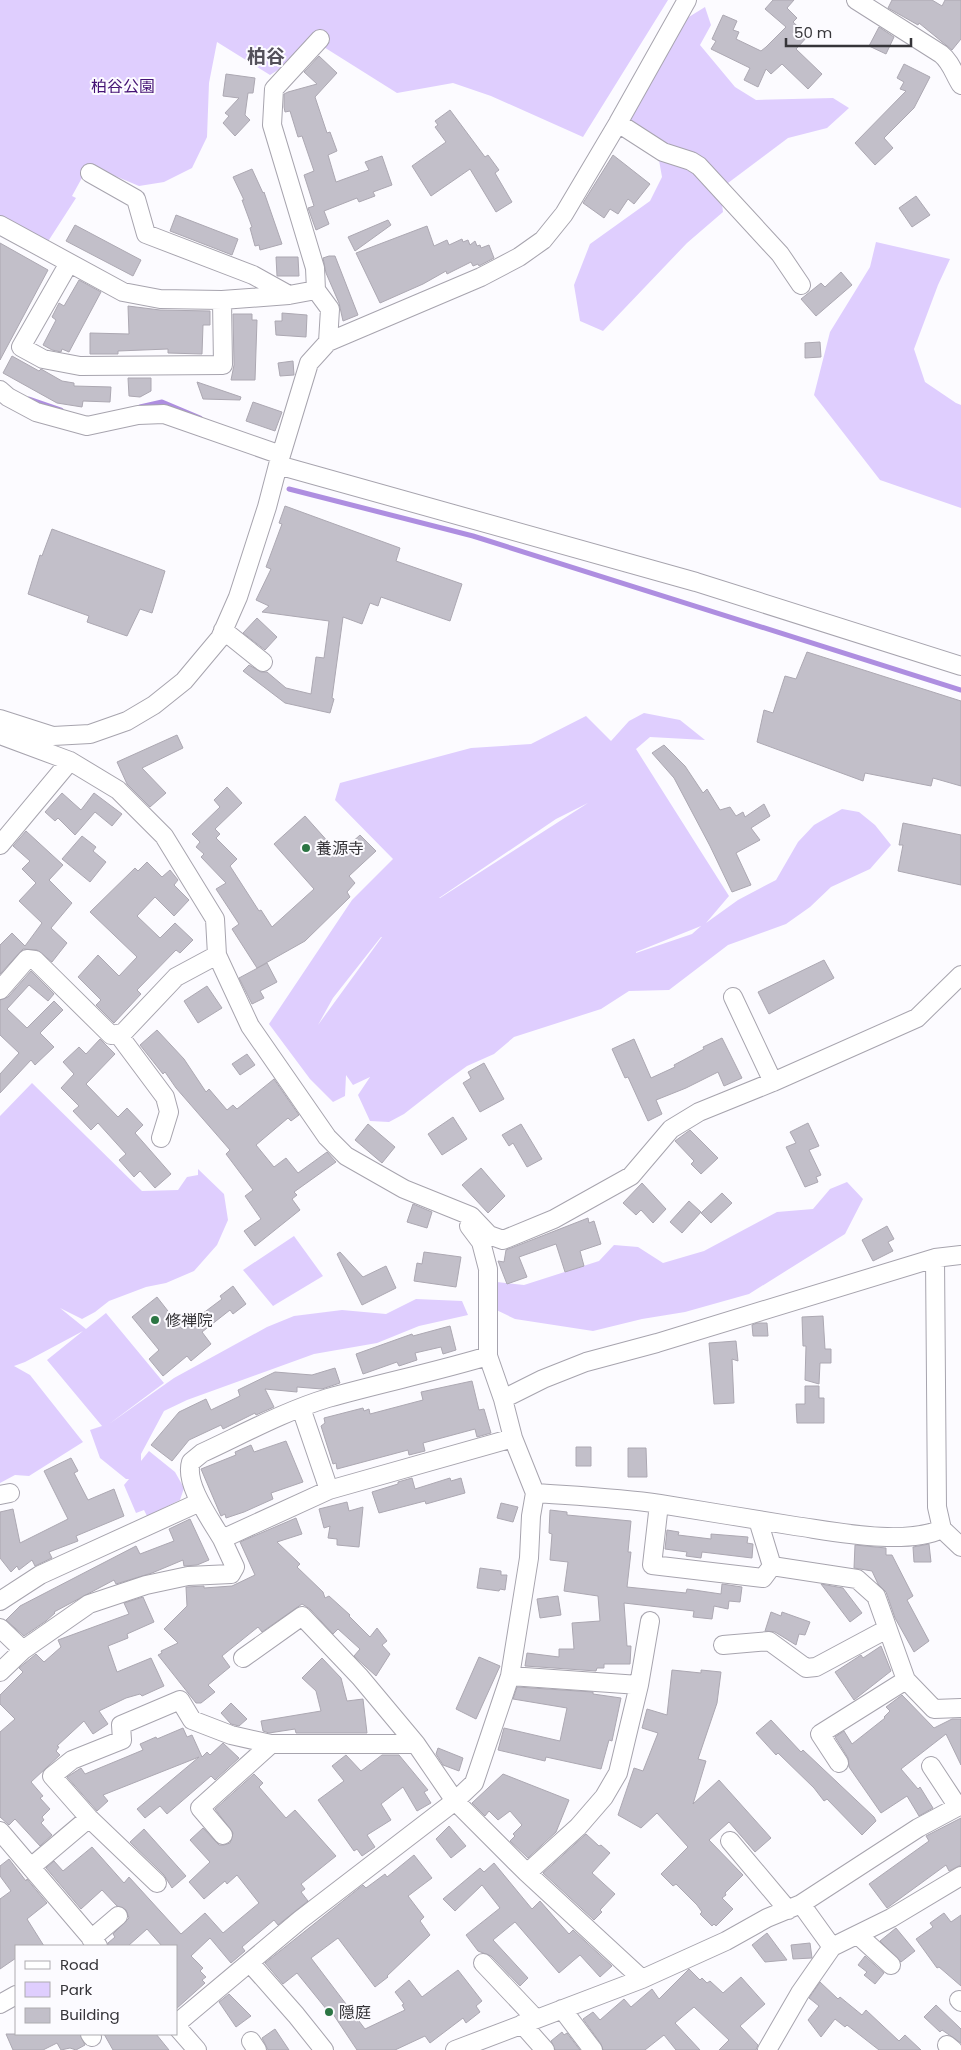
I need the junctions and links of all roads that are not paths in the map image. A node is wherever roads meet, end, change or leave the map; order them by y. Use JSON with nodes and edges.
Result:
{"nodes":[{"id":1,"x":687,"y":0,"type":"edge"},
{"id":2,"x":856,"y":0,"type":"edge"},
{"id":3,"x":320,"y":39,"type":"dead end"},
{"id":4,"x":961,"y":85,"type":"edge"},
{"id":5,"x":618,"y":123,"type":"junction"},
{"id":6,"x":90,"y":172,"type":"dead end"},
{"id":7,"x":0,"y":225,"type":"edge"},
{"id":8,"x":68,"y":263,"type":"junction"},
{"id":9,"x":801,"y":285,"type":"dead end"},
{"id":10,"x":316,"y":290,"type":"junction"},
{"id":11,"x":289,"y":295,"type":"junction"},
{"id":12,"x":222,"y":300,"type":"junction"},
{"id":13,"x":328,"y":342,"type":"junction"},
{"id":14,"x":0,"y":390,"type":"edge"},
{"id":15,"x":279,"y":460,"type":"junction"},
{"id":16,"x":223,"y":630,"type":"junction"},
{"id":17,"x":263,"y":662,"type":"dead end"},
{"id":18,"x":961,"y":666,"type":"edge"},
{"id":19,"x":0,"y":719,"type":"edge"},
{"id":20,"x":0,"y":735,"type":"edge"},
{"id":21,"x":70,"y":761,"type":"junction"},
{"id":22,"x":0,"y":844,"type":"edge"},
{"id":23,"x":217,"y":955,"type":"junction"},
{"id":24,"x":961,"y":975,"type":"edge"},
{"id":25,"x":0,"y":990,"type":"edge"},
{"id":26,"x":733,"y":997,"type":"dead end"},
{"id":27,"x":118,"y":1034,"type":"junction"},
{"id":28,"x":773,"y":1082,"type":"junction"},
{"id":29,"x":161,"y":1138,"type":"dead end"},
{"id":30,"x":462,"y":1213,"type":"junction"},
{"id":31,"x":961,"y":1255,"type":"edge"},
{"id":32,"x":935,"y":1258,"type":"junction"},
{"id":33,"x":488,"y":1356,"type":"junction"},
{"id":34,"x":503,"y":1399,"type":"junction"},
{"id":35,"x":301,"y":1408,"type":"junction"},
{"id":36,"x":513,"y":1438,"type":"junction"},
{"id":37,"x":329,"y":1490,"type":"junction"},
{"id":38,"x":534,"y":1493,"type":"junction"},
{"id":39,"x":200,"y":1502,"type":"junction"},
{"id":40,"x":658,"y":1504,"type":"junction"},
{"id":41,"x":758,"y":1520,"type":"junction"},
{"id":42,"x":942,"y":1529,"type":"junction"},
{"id":43,"x":222,"y":1539,"type":"junction"},
{"id":44,"x":961,"y":1547,"type":"edge"},
{"id":45,"x":772,"y":1566,"type":"junction"},
{"id":46,"x":0,"y":1601,"type":"edge"},
{"id":47,"x":650,"y":1621,"type":"dead end"},
{"id":48,"x":0,"y":1628,"type":"edge"},
{"id":49,"x":887,"y":1629,"type":"junction"},
{"id":50,"x":723,"y":1645,"type":"dead end"},
{"id":51,"x":23,"y":1650,"type":"junction"},
{"id":52,"x":243,"y":1658,"type":"dead end"},
{"id":53,"x":0,"y":1672,"type":"edge"},
{"id":54,"x":510,"y":1676,"type":"junction"},
{"id":55,"x":906,"y":1680,"type":"junction"},
{"id":56,"x":639,"y":1685,"type":"junction"},
{"id":57,"x":961,"y":1708,"type":"edge"},
{"id":58,"x":271,"y":1744,"type":"junction"},
{"id":59,"x":416,"y":1744,"type":"junction"},
{"id":60,"x":839,"y":1763,"type":"dead end"},
{"id":61,"x":931,"y":1766,"type":"dead end"},
{"id":62,"x":455,"y":1801,"type":"junction"},
{"id":63,"x":960,"y":1806,"type":"edge"},
{"id":64,"x":89,"y":1818,"type":"junction"},
{"id":65,"x":0,"y":1831,"type":"edge"},
{"id":66,"x":223,"y":1836,"type":"dead end"},
{"id":67,"x":730,"y":1841,"type":"dead end"},
{"id":68,"x":31,"y":1867,"type":"junction"},
{"id":69,"x":527,"y":1873,"type":"junction"},
{"id":70,"x":961,"y":1876,"type":"edge"},
{"id":71,"x":157,"y":1883,"type":"dead end"},
{"id":72,"x":794,"y":1907,"type":"junction"},
{"id":73,"x":118,"y":1916,"type":"dead end"},
{"id":74,"x":858,"y":1934,"type":"junction"},
{"id":75,"x":95,"y":1942,"type":"edge"},
{"id":76,"x":832,"y":1947,"type":"junction"},
{"id":77,"x":250,"y":1963,"type":"junction"},
{"id":78,"x":483,"y":1963,"type":"dead end"},
{"id":79,"x":891,"y":1965,"type":"dead end"},
{"id":80,"x":642,"y":1979,"type":"junction"},
{"id":81,"x":15,"y":1996,"type":"edge"},
{"id":82,"x":0,"y":2004,"type":"edge"},
{"id":83,"x":562,"y":2009,"type":"junction"},
{"id":84,"x":529,"y":2021,"type":"junction"},
{"id":85,"x":178,"y":2023,"type":"edge"},
{"id":86,"x":178,"y":2027,"type":"edge"},
{"id":87,"x":476,"y":2046,"type":"edge"},
{"id":88,"x":197,"y":2050,"type":"edge"},
{"id":89,"x":324,"y":2050,"type":"edge"},
{"id":90,"x":455,"y":2050,"type":"edge"},
{"id":91,"x":545,"y":2050,"type":"edge"},
{"id":92,"x":593,"y":2050,"type":"edge"},
{"id":93,"x":767,"y":2050,"type":"edge"}],
"edges":[{"from":1,"to":5,"type":"street"},
{"from":2,"to":4,"type":"street"},
{"from":3,"to":10,"type":"street"},
{"from":5,"to":9,"type":"street"},
{"from":5,"to":13,"type":"street"},
{"from":6,"to":11,"type":"street"},
{"from":7,"to":8,"type":"street"},
{"from":8,"to":12,"type":"street"},
{"from":8,"to":12,"type":"street"},
{"from":10,"to":11,"type":"street"},
{"from":10,"to":13,"type":"street"},
{"from":11,"to":12,"type":"street"},
{"from":13,"to":15,"type":"street"},
{"from":14,"to":15,"type":"street"},
{"from":15,"to":16,"type":"street"},
{"from":15,"to":18,"type":"street"},
{"from":16,"to":17,"type":"street"},
{"from":16,"to":19,"type":"street"},
{"from":20,"to":21,"type":"street"},
{"from":21,"to":22,"type":"street"},
{"from":21,"to":23,"type":"street"},
{"from":23,"to":27,"type":"street"},
{"from":23,"to":30,"type":"street"},
{"from":24,"to":28,"type":"street"},
{"from":25,"to":27,"type":"street"},
{"from":26,"to":28,"type":"street"},
{"from":27,"to":29,"type":"street"},
{"from":28,"to":30,"type":"street"},
{"from":30,"to":33,"type":"street"},
{"from":31,"to":32,"type":"street"},
{"from":32,"to":34,"type":"street"},
{"from":32,"to":42,"type":"street"},
{"from":33,"to":34,"type":"street"},
{"from":33,"to":35,"type":"street"},
{"from":34,"to":36,"type":"street"},
{"from":35,"to":37,"type":"street"},
{"from":35,"to":39,"type":"street"},
{"from":36,"to":37,"type":"street"},
{"from":36,"to":38,"type":"street"},
{"from":37,"to":43,"type":"street"},
{"from":38,"to":40,"type":"street"},
{"from":38,"to":54,"type":"street"},
{"from":39,"to":43,"type":"street"},
{"from":39,"to":46,"type":"street"},
{"from":40,"to":41,"type":"street"},
{"from":40,"to":45,"type":"street"},
{"from":41,"to":42,"type":"street"},
{"from":41,"to":45,"type":"street"},
{"from":42,"to":44,"type":"street"},
{"from":43,"to":51,"type":"street"},
{"from":45,"to":49,"type":"street"},
{"from":47,"to":56,"type":"street"},
{"from":48,"to":51,"type":"street"},
{"from":49,"to":50,"type":"street"},
{"from":49,"to":55,"type":"street"},
{"from":51,"to":53,"type":"street"},
{"from":52,"to":59,"type":"street"},
{"from":54,"to":56,"type":"street"},
{"from":54,"to":62,"type":"street"},
{"from":55,"to":57,"type":"street"},
{"from":55,"to":60,"type":"street"},
{"from":56,"to":69,"type":"street"},
{"from":58,"to":59,"type":"street"},
{"from":58,"to":64,"type":"street"},
{"from":58,"to":66,"type":"street"},
{"from":59,"to":62,"type":"street"},
{"from":61,"to":63,"type":"street"},
{"from":62,"to":69,"type":"street"},
{"from":62,"to":77,"type":"street"},
{"from":63,"to":72,"type":"street"},
{"from":64,"to":68,"type":"street"},
{"from":64,"to":71,"type":"street"},
{"from":65,"to":68,"type":"street"},
{"from":67,"to":72,"type":"street"},
{"from":68,"to":75,"type":"street"},
{"from":69,"to":80,"type":"street"},
{"from":70,"to":74,"type":"street"},
{"from":72,"to":76,"type":"street"},
{"from":72,"to":80,"type":"street"},
{"from":73,"to":75,"type":"street"},
{"from":74,"to":76,"type":"street"},
{"from":74,"to":79,"type":"street"},
{"from":76,"to":93,"type":"street"},
{"from":77,"to":85,"type":"street"},
{"from":77,"to":89,"type":"street"},
{"from":78,"to":84,"type":"street"},
{"from":80,"to":83,"type":"street"},
{"from":81,"to":82,"type":"street"},
{"from":83,"to":84,"type":"street"},
{"from":83,"to":92,"type":"street"},
{"from":84,"to":87,"type":"street"},
{"from":84,"to":91,"type":"street"},
{"from":86,"to":88,"type":"street"},
{"from":87,"to":90,"type":"street"}]}
